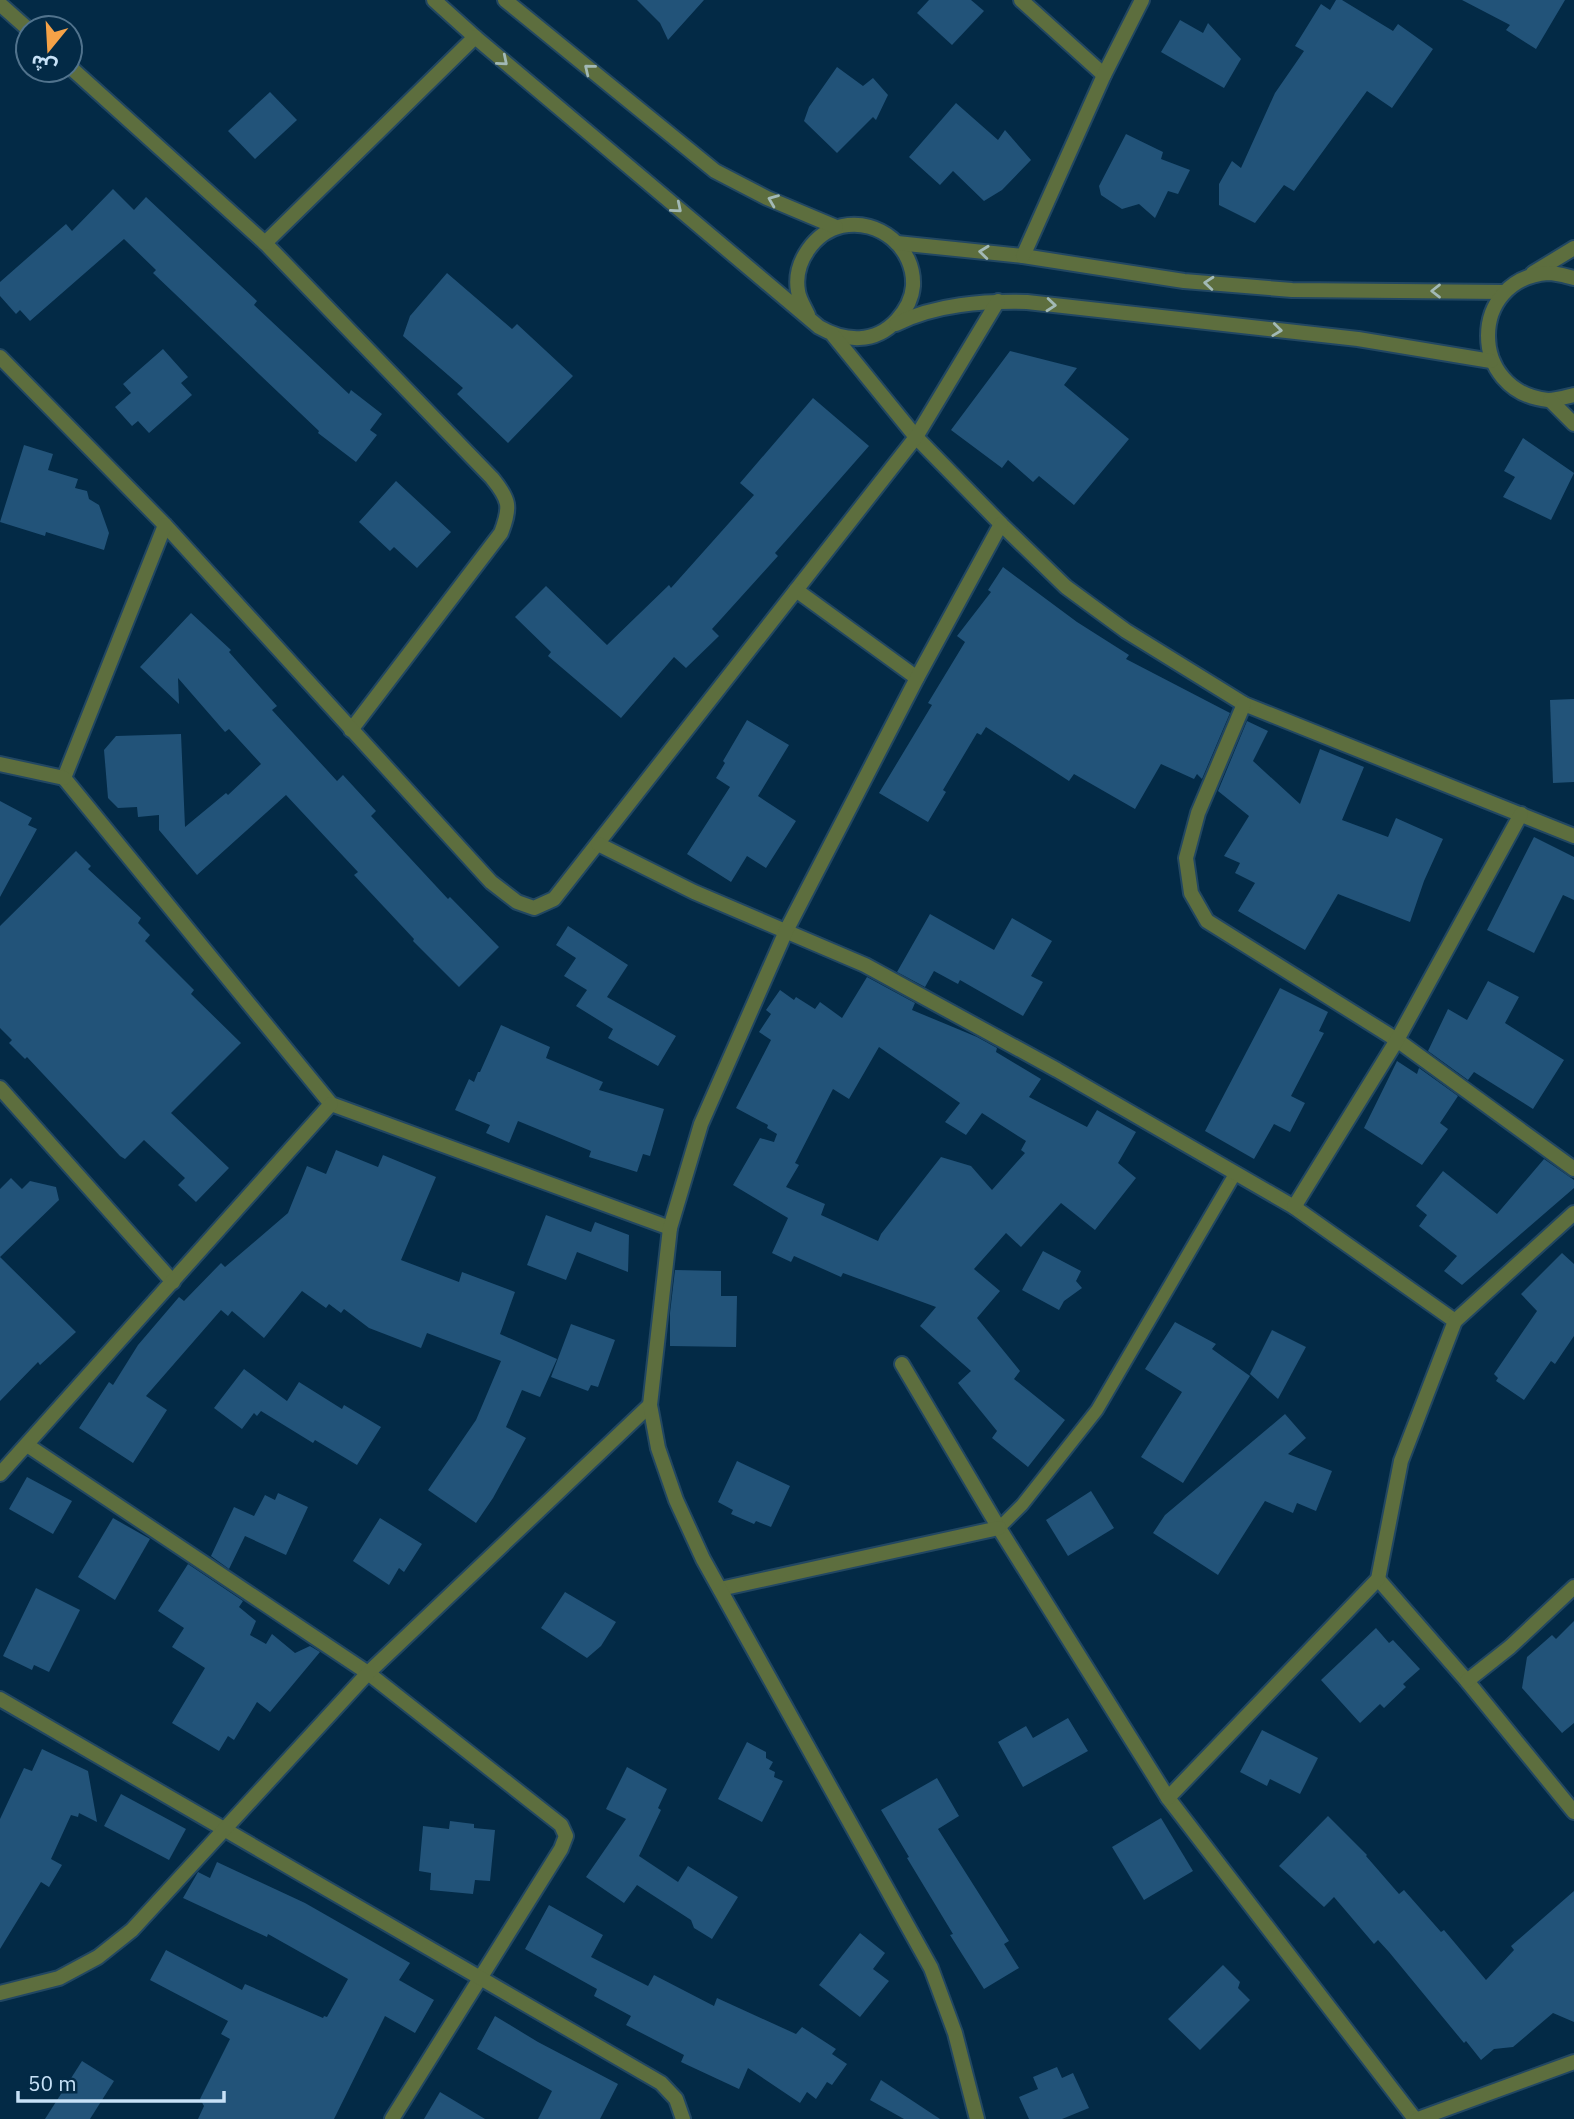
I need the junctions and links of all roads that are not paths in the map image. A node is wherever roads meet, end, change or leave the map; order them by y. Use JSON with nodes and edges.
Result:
{"nodes":[{"id":1,"x":434,"y":0,"type":"edge"},
{"id":2,"x":505,"y":0,"type":"edge"},
{"id":3,"x":1021,"y":0,"type":"edge"},
{"id":4,"x":1142,"y":0,"type":"edge"},
{"id":5,"x":0,"y":4,"type":"edge"},
{"id":6,"x":14,"y":16,"type":"edge"},
{"id":7,"x":475,"y":37,"type":"junction"},
{"id":8,"x":1104,"y":75,"type":"junction"},
{"id":9,"x":84,"y":80,"type":"edge"},
{"id":10,"x":836,"y":227,"type":"junction"},
{"id":11,"x":265,"y":243,"type":"junction"},
{"id":12,"x":897,"y":243,"type":"junction"},
{"id":13,"x":1574,"y":248,"type":"edge"},
{"id":14,"x":1023,"y":256,"type":"junction"},
{"id":15,"x":1525,"y":278,"type":"junction"},
{"id":16,"x":1574,"y":278,"type":"edge"},
{"id":17,"x":1504,"y":292,"type":"junction"},
{"id":18,"x":998,"y":301,"type":"junction"},
{"id":19,"x":808,"y":316,"type":"junction"},
{"id":20,"x":889,"y":328,"type":"junction"},
{"id":21,"x":833,"y":335,"type":"junction"},
{"id":22,"x":0,"y":357,"type":"edge"},
{"id":23,"x":1491,"y":360,"type":"junction"},
{"id":24,"x":1574,"y":395,"type":"edge"},
{"id":25,"x":1550,"y":400,"type":"junction"},
{"id":26,"x":1574,"y":424,"type":"edge"},
{"id":27,"x":916,"y":437,"type":"junction"},
{"id":28,"x":1001,"y":524,"type":"junction"},
{"id":29,"x":165,"y":525,"type":"junction"},
{"id":30,"x":796,"y":590,"type":"junction"},
{"id":31,"x":917,"y":678,"type":"junction"},
{"id":32,"x":1244,"y":704,"type":"junction"},
{"id":33,"x":351,"y":730,"type":"junction"},
{"id":34,"x":0,"y":764,"type":"edge"},
{"id":35,"x":64,"y":778,"type":"junction"},
{"id":36,"x":1521,"y":814,"type":"junction"},
{"id":37,"x":1574,"y":836,"type":"edge"},
{"id":38,"x":598,"y":844,"type":"junction"},
{"id":39,"x":786,"y":932,"type":"junction"},
{"id":40,"x":1396,"y":1040,"type":"junction"},
{"id":41,"x":2,"y":1096,"type":"edge"},
{"id":42,"x":331,"y":1104,"type":"junction"},
{"id":43,"x":1574,"y":1169,"type":"edge"},
{"id":44,"x":1235,"y":1174,"type":"junction"},
{"id":45,"x":1294,"y":1207,"type":"junction"},
{"id":46,"x":1574,"y":1213,"type":"edge"},
{"id":47,"x":670,"y":1228,"type":"junction"},
{"id":48,"x":173,"y":1282,"type":"junction"},
{"id":49,"x":1455,"y":1321,"type":"junction"},
{"id":50,"x":902,"y":1364,"type":"dead end"},
{"id":51,"x":650,"y":1405,"type":"junction"},
{"id":52,"x":27,"y":1445,"type":"junction"},
{"id":53,"x":0,"y":1474,"type":"edge"},
{"id":54,"x":999,"y":1528,"type":"junction"},
{"id":55,"x":1378,"y":1579,"type":"junction"},
{"id":56,"x":1574,"y":1587,"type":"edge"},
{"id":57,"x":720,"y":1589,"type":"junction"},
{"id":58,"x":368,"y":1673,"type":"junction"},
{"id":59,"x":1467,"y":1681,"type":"junction"},
{"id":60,"x":0,"y":1699,"type":"edge"},
{"id":61,"x":1168,"y":1798,"type":"junction"},
{"id":62,"x":1574,"y":1812,"type":"edge"},
{"id":63,"x":226,"y":1829,"type":"junction"},
{"id":64,"x":480,"y":1977,"type":"junction"},
{"id":65,"x":0,"y":1993,"type":"edge"},
{"id":66,"x":1574,"y":2062,"type":"edge"},
{"id":67,"x":392,"y":2119,"type":"edge"},
{"id":68,"x":683,"y":2119,"type":"edge"},
{"id":69,"x":977,"y":2119,"type":"edge"},
{"id":70,"x":1417,"y":2119,"type":"edge"}],
"edges":[{"from":1,"to":7,"type":"street"},
{"from":10,"to":2,"type":"street","one_way":true},
{"from":3,"to":8,"type":"street"},
{"from":4,"to":8,"type":"street"},
{"from":5,"to":6,"type":"street"},
{"from":7,"to":11,"type":"street"},
{"from":7,"to":19,"type":"street","one_way":true},
{"from":8,"to":14,"type":"street"},
{"from":9,"to":11,"type":"street"},
{"from":10,"to":12,"type":"street"},
{"from":10,"to":19,"type":"street"},
{"from":11,"to":33,"type":"street"},
{"from":14,"to":12,"type":"street","one_way":true},
{"from":12,"to":20,"type":"street"},
{"from":13,"to":15,"type":"street"},
{"from":17,"to":14,"type":"street","one_way":true},
{"from":15,"to":16,"type":"street"},
{"from":15,"to":17,"type":"street"},
{"from":17,"to":23,"type":"street"},
{"from":18,"to":20,"type":"street"},
{"from":18,"to":23,"type":"street","one_way":true},
{"from":18,"to":27,"type":"street"},
{"from":19,"to":21,"type":"street"},
{"from":20,"to":21,"type":"street"},
{"from":21,"to":27,"type":"street"},
{"from":22,"to":29,"type":"street"},
{"from":23,"to":25,"type":"street"},
{"from":24,"to":25,"type":"street"},
{"from":25,"to":26,"type":"street"},
{"from":27,"to":28,"type":"street"},
{"from":27,"to":30,"type":"street"},
{"from":28,"to":31,"type":"street"},
{"from":28,"to":32,"type":"street"},
{"from":29,"to":33,"type":"street"},
{"from":29,"to":35,"type":"street"},
{"from":30,"to":31,"type":"street"},
{"from":30,"to":38,"type":"street"},
{"from":31,"to":39,"type":"street"},
{"from":32,"to":36,"type":"street"},
{"from":32,"to":40,"type":"street"},
{"from":33,"to":38,"type":"street"},
{"from":34,"to":35,"type":"street"},
{"from":35,"to":42,"type":"street"},
{"from":36,"to":37,"type":"street"},
{"from":36,"to":40,"type":"street"},
{"from":38,"to":39,"type":"street"},
{"from":39,"to":44,"type":"street"},
{"from":39,"to":47,"type":"street"},
{"from":40,"to":43,"type":"street"},
{"from":40,"to":45,"type":"street"},
{"from":41,"to":48,"type":"street"},
{"from":42,"to":47,"type":"street"},
{"from":42,"to":48,"type":"street"},
{"from":44,"to":45,"type":"street"},
{"from":44,"to":54,"type":"lane"},
{"from":45,"to":49,"type":"street"},
{"from":46,"to":49,"type":"street"},
{"from":47,"to":51,"type":"street"},
{"from":48,"to":52,"type":"street"},
{"from":49,"to":55,"type":"street"},
{"from":50,"to":54,"type":"street"},
{"from":51,"to":57,"type":"street"},
{"from":51,"to":58,"type":"street"},
{"from":52,"to":53,"type":"street"},
{"from":52,"to":58,"type":"street"},
{"from":54,"to":57,"type":"street"},
{"from":54,"to":61,"type":"street"},
{"from":55,"to":59,"type":"street"},
{"from":55,"to":61,"type":"street"},
{"from":56,"to":59,"type":"street"},
{"from":57,"to":69,"type":"street"},
{"from":58,"to":63,"type":"street"},
{"from":58,"to":64,"type":"street"},
{"from":59,"to":62,"type":"street"},
{"from":60,"to":63,"type":"street"},
{"from":61,"to":70,"type":"street"},
{"from":63,"to":64,"type":"street"},
{"from":63,"to":65,"type":"street"},
{"from":64,"to":67,"type":"street"},
{"from":64,"to":68,"type":"street"},
{"from":66,"to":70,"type":"street"}]}
